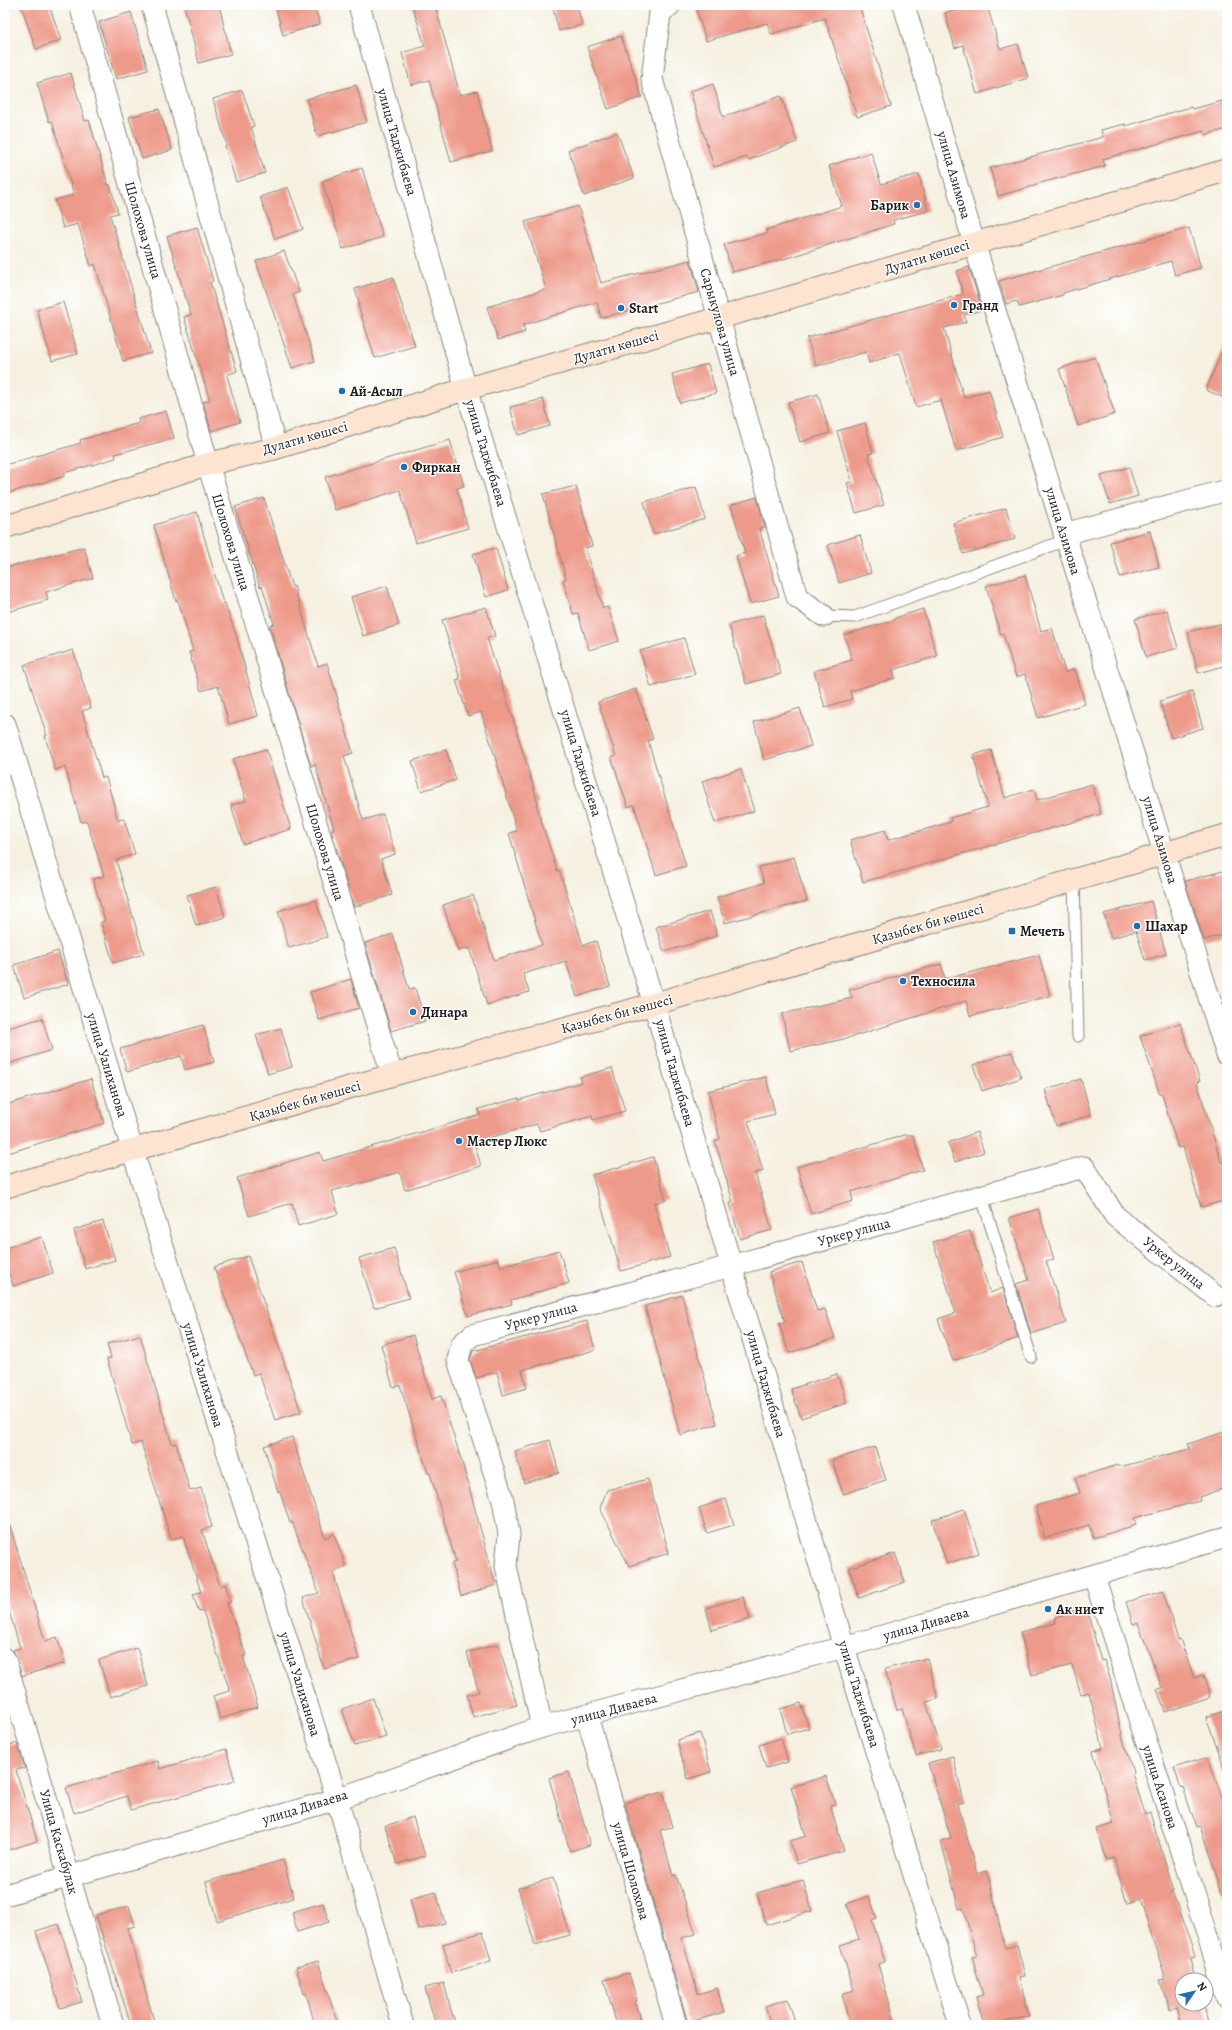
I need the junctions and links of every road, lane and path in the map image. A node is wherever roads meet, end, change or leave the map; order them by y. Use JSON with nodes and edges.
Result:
{"nodes":[{"id":1,"x":80,"y":5,"type":"edge"},
{"id":2,"x":152,"y":5,"type":"edge"},
{"id":3,"x":359,"y":5,"type":"edge"},
{"id":4,"x":904,"y":5,"type":"edge"},
{"id":5,"x":665,"y":9,"type":"edge"},
{"id":6,"x":1227,"y":170,"type":"edge"},
{"id":7,"x":974,"y":243,"type":"junction"},
{"id":8,"x":719,"y":318,"type":"junction"},
{"id":9,"x":466,"y":390,"type":"junction"},
{"id":10,"x":276,"y":448,"type":"junction"},
{"id":11,"x":208,"y":464,"type":"junction"},
{"id":12,"x":1227,"y":490,"type":"edge"},
{"id":13,"x":5,"y":527,"type":"edge"},
{"id":14,"x":1065,"y":537,"type":"junction"},
{"id":15,"x":824,"y":616,"type":"joint"},
{"id":16,"x":5,"y":724,"type":"edge"},
{"id":17,"x":1227,"y":835,"type":"edge"},
{"id":18,"x":1164,"y":854,"type":"junction"},
{"id":19,"x":1074,"y":881,"type":"junction"},
{"id":20,"x":654,"y":1004,"type":"junction"},
{"id":21,"x":1078,"y":1036,"type":"dead end"},
{"id":22,"x":1227,"y":1055,"type":"edge"},
{"id":23,"x":392,"y":1076,"type":"junction"},
{"id":24,"x":133,"y":1152,"type":"junction"},
{"id":25,"x":5,"y":1187,"type":"edge"},
{"id":26,"x":982,"y":1196,"type":"junction"},
{"id":27,"x":731,"y":1266,"type":"junction"},
{"id":28,"x":1215,"y":1296,"type":"dead end"},
{"id":29,"x":1031,"y":1357,"type":"dead end"},
{"id":30,"x":1227,"y":1537,"type":"edge"},
{"id":31,"x":1094,"y":1576,"type":"junction"},
{"id":32,"x":844,"y":1647,"type":"junction"},
{"id":33,"x":5,"y":1659,"type":"edge"},
{"id":34,"x":586,"y":1716,"type":"junction"},
{"id":35,"x":542,"y":1727,"type":"junction"},
{"id":36,"x":337,"y":1799,"type":"junction"},
{"id":37,"x":69,"y":1876,"type":"junction"},
{"id":38,"x":5,"y":1895,"type":"edge"},
{"id":39,"x":1227,"y":1997,"type":"edge"},
{"id":40,"x":113,"y":2025,"type":"edge"},
{"id":41,"x":403,"y":2025,"type":"edge"},
{"id":42,"x":676,"y":2025,"type":"edge"},
{"id":43,"x":960,"y":2025,"type":"edge"}],
"edges":[{"from":1,"to":11,"type":"street","name":"Шолохова улица"},
{"from":2,"to":10,"type":"street"},
{"from":3,"to":9,"type":"street","name":"улица Таджибаева"},
{"from":4,"to":7,"type":"street","name":"улица Азимова"},
{"from":5,"to":8,"type":"street","name":"Сарыкулова улица"},
{"from":6,"to":7,"type":"main road","name":"Дулати көшесі"},
{"from":7,"to":8,"type":"main road","name":"Дулати көшесі"},
{"from":7,"to":14,"type":"street","name":"улица Азимова"},
{"from":8,"to":9,"type":"main road","name":"Дулати көшесі"},
{"from":8,"to":15,"type":"street","name":"Сарыкулова улица"},
{"from":9,"to":10,"type":"main road","name":"Дулати көшесі"},
{"from":9,"to":20,"type":"street","name":"улица Таджибаева"},
{"from":10,"to":11,"type":"main road","name":"Дулати көшесі"},
{"from":11,"to":13,"type":"main road","name":"Дулати көшесі"},
{"from":11,"to":23,"type":"street","name":"Шолохова улица"},
{"from":12,"to":14,"type":"street"},
{"from":14,"to":15,"type":"lane"},
{"from":14,"to":18,"type":"street","name":"улица Азимова"},
{"from":16,"to":24,"type":"street","name":"улица Уалиханова"},
{"from":17,"to":18,"type":"main road","name":"Қазыбек би көшесі"},
{"from":18,"to":19,"type":"main road","name":"Қазыбек би көшесі"},
{"from":18,"to":22,"type":"street","name":"улица Азимова"},
{"from":19,"to":20,"type":"main road","name":"Қазыбек би көшесі"},
{"from":19,"to":21,"type":"lane"},
{"from":20,"to":23,"type":"main road","name":"Қазыбек би көшесі"},
{"from":20,"to":27,"type":"street","name":"улица Таджибаева"},
{"from":23,"to":24,"type":"main road","name":"Қазыбек би көшесі"},
{"from":24,"to":25,"type":"main road","name":"Қазыбек би көшесі"},
{"from":24,"to":36,"type":"street","name":"улица Уалиханова"},
{"from":26,"to":27,"type":"street","name":"Уркер улица"},
{"from":26,"to":28,"type":"street","name":"Уркер улица"},
{"from":26,"to":29,"type":"lane"},
{"from":27,"to":32,"type":"street","name":"улица Таджибаева"},
{"from":27,"to":35,"type":"street","name":"Уркер улица"},
{"from":30,"to":31,"type":"street","name":"улица Диваева"},
{"from":31,"to":32,"type":"street","name":"улица Диваева"},
{"from":31,"to":39,"type":"street","name":"улица Асанова"},
{"from":32,"to":34,"type":"street","name":"улица Диваева"},
{"from":32,"to":43,"type":"street","name":"улица Таджибаева"},
{"from":33,"to":37,"type":"street","name":"Улица Каскабулак"},
{"from":34,"to":35,"type":"street","name":"улица Диваева"},
{"from":34,"to":42,"type":"street","name":"улица Шолохова"},
{"from":35,"to":36,"type":"street","name":"улица Диваева"},
{"from":36,"to":37,"type":"street","name":"улица Диваева"},
{"from":36,"to":41,"type":"street","name":"улица Уалиханова"},
{"from":37,"to":38,"type":"street","name":"улица Диваева"},
{"from":37,"to":40,"type":"street","name":"Улица Каскабулак"}]}
